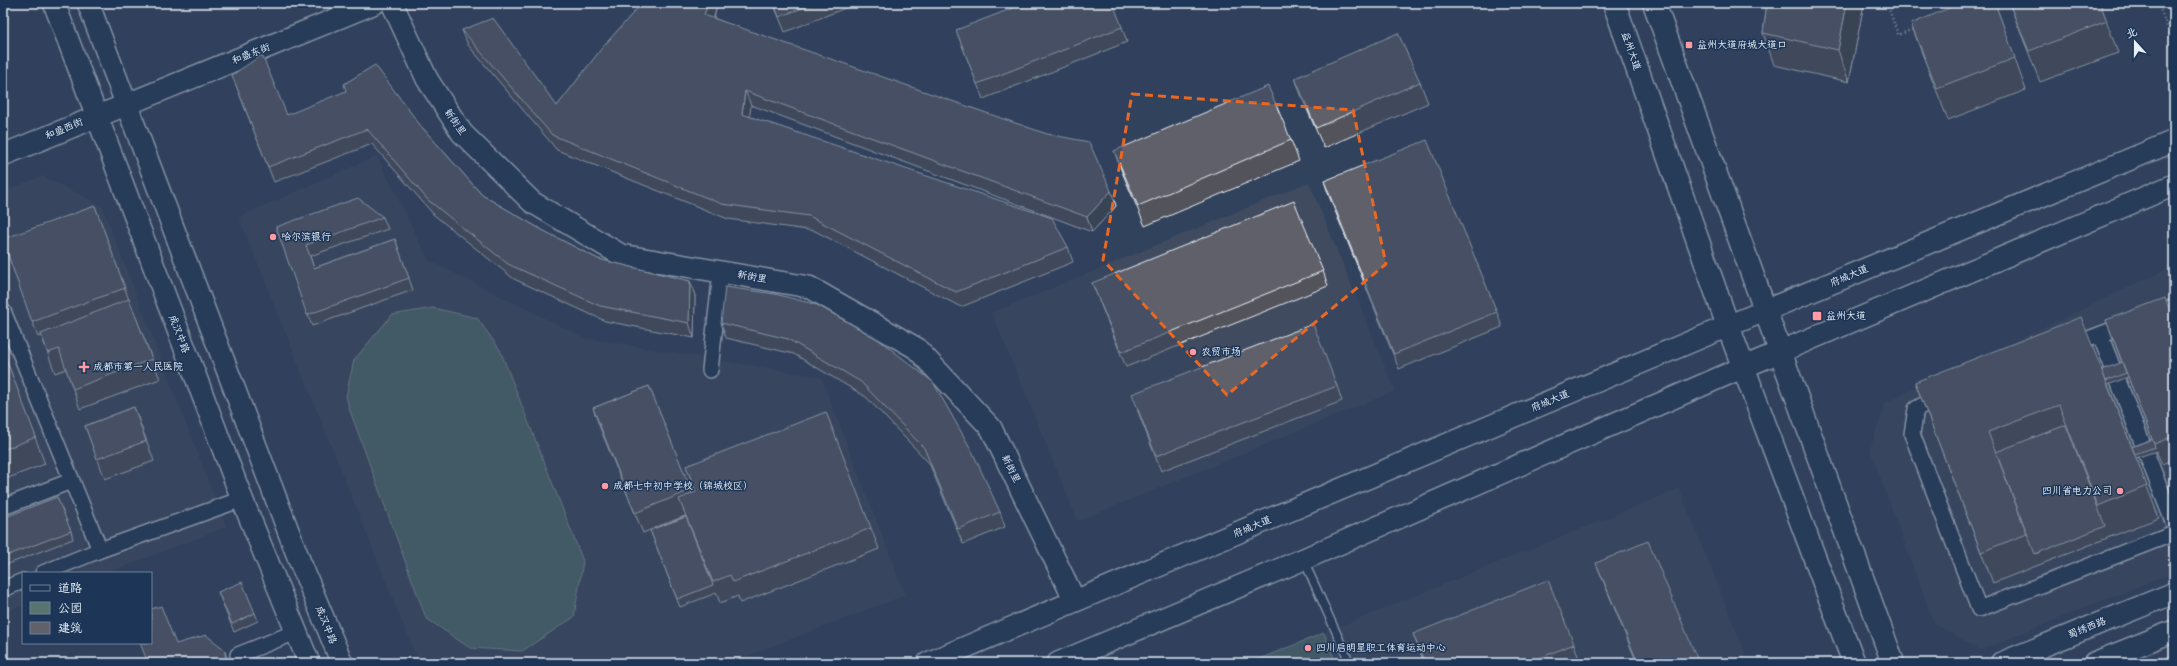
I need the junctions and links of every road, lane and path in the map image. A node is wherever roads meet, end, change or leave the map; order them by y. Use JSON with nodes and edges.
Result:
{"nodes":[{"id":1,"x":54,"y":3,"type":"edge"},
{"id":2,"x":88,"y":3,"type":"edge"},
{"id":3,"x":375,"y":3,"type":"edge"},
{"id":4,"x":392,"y":3,"type":"edge"},
{"id":5,"x":1614,"y":3,"type":"edge"},
{"id":6,"x":1654,"y":3,"type":"edge"},
{"id":7,"x":1887,"y":3,"type":"edge"},
{"id":8,"x":2158,"y":3,"type":"edge"},
{"id":9,"x":1920,"y":26,"type":"edge"},
{"id":10,"x":2174,"y":46,"type":"edge"},
{"id":11,"x":126,"y":105,"type":"junction"},
{"id":12,"x":96,"y":115,"type":"junction"},
{"id":13,"x":2174,"y":141,"type":"edge"},
{"id":14,"x":3,"y":155,"type":"edge"},
{"id":15,"x":2174,"y":185,"type":"edge"},
{"id":16,"x":721,"y":272,"type":"junction"},
{"id":17,"x":2174,"y":306,"type":"edge"},
{"id":18,"x":3,"y":311,"type":"edge"},
{"id":19,"x":1765,"y":311,"type":"junction"},
{"id":20,"x":1728,"y":326,"type":"junction"},
{"id":21,"x":2100,"y":335,"type":"junction"},
{"id":22,"x":1781,"y":351,"type":"junction"},
{"id":23,"x":2055,"y":352,"type":"edge"},
{"id":24,"x":1744,"y":367,"type":"junction"},
{"id":25,"x":710,"y":370,"type":"dead end"},
{"id":26,"x":1951,"y":392,"type":"edge"},
{"id":27,"x":72,"y":481,"type":"junction"},
{"id":28,"x":242,"y":499,"type":"junction"},
{"id":29,"x":3,"y":507,"type":"edge"},
{"id":30,"x":2174,"y":524,"type":"edge"},
{"id":31,"x":2174,"y":533,"type":"edge"},
{"id":32,"x":100,"y":550,"type":"junction"},
{"id":33,"x":1304,"y":559,"type":"junction"},
{"id":34,"x":45,"y":572,"type":"edge"},
{"id":35,"x":22,"y":581,"type":"edge"},
{"id":36,"x":3,"y":589,"type":"edge"},
{"id":37,"x":2174,"y":593,"type":"edge"},
{"id":38,"x":1075,"y":601,"type":"junction"},
{"id":39,"x":2174,"y":631,"type":"edge"},
{"id":40,"x":296,"y":632,"type":"junction"},
{"id":41,"x":241,"y":663,"type":"edge"},
{"id":42,"x":309,"y":663,"type":"edge"},
{"id":43,"x":342,"y":663,"type":"edge"},
{"id":44,"x":928,"y":663,"type":"edge"},
{"id":45,"x":1058,"y":663,"type":"edge"},
{"id":46,"x":1350,"y":663,"type":"edge"},
{"id":47,"x":1854,"y":663,"type":"edge"},
{"id":48,"x":1893,"y":663,"type":"edge"},
{"id":49,"x":2001,"y":663,"type":"edge"},
{"id":50,"x":2094,"y":663,"type":"edge"}],
"edges":[{"from":1,"to":12,"type":"main road","name":"成汉中路"},
{"from":2,"to":11,"type":"main road","name":"成汉中路"},
{"from":3,"to":11,"type":"main road","name":"和盛东街"},
{"from":4,"to":16,"type":"main road","name":"新街里"},
{"from":5,"to":20,"type":"main road","name":"益州大道"},
{"from":6,"to":19,"type":"main road"},
{"from":7,"to":9,"type":"path"},
{"from":8,"to":10,"type":"path"},
{"from":11,"to":12,"type":"main road","name":"和盛西街"},
{"from":11,"to":43,"type":"main road","name":"成汉中路"},
{"from":12,"to":14,"type":"main road","name":"和盛西街"},
{"from":12,"to":28,"type":"main road","name":"成汉中路"},
{"from":13,"to":19,"type":"main road","name":"府城大道"},
{"from":15,"to":22,"type":"main road"},
{"from":16,"to":25,"type":"street"},
{"from":16,"to":38,"type":"main road","name":"新街里"},
{"from":17,"to":21,"type":"street"},
{"from":18,"to":27,"type":"street"},
{"from":19,"to":20,"type":"main road","name":"府城大道"},
{"from":19,"to":22,"type":"main road"},
{"from":20,"to":24,"type":"main road","name":"益州大道"},
{"from":20,"to":38,"type":"main road","name":"府城大道"},
{"from":21,"to":23,"type":"street"},
{"from":21,"to":30,"type":"street"},
{"from":22,"to":24,"type":"main road"},
{"from":22,"to":48,"type":"main road"},
{"from":24,"to":33,"type":"main road"},
{"from":24,"to":47,"type":"main road","name":"益州大道"},
{"from":26,"to":31,"type":"street"},
{"from":27,"to":29,"type":"street"},
{"from":27,"to":32,"type":"street"},
{"from":28,"to":32,"type":"street"},
{"from":28,"to":40,"type":"main road","name":"成汉中路"},
{"from":32,"to":34,"type":"street"},
{"from":33,"to":45,"type":"main road"},
{"from":33,"to":46,"type":"lane"},
{"from":35,"to":36,"type":"street"},
{"from":37,"to":49,"type":"main road","name":"蜀绣西路"},
{"from":38,"to":44,"type":"main road","name":"府城大道"},
{"from":39,"to":50,"type":"main road"},
{"from":40,"to":41,"type":"street"},
{"from":40,"to":42,"type":"main road","name":"成汉中路"}]}
